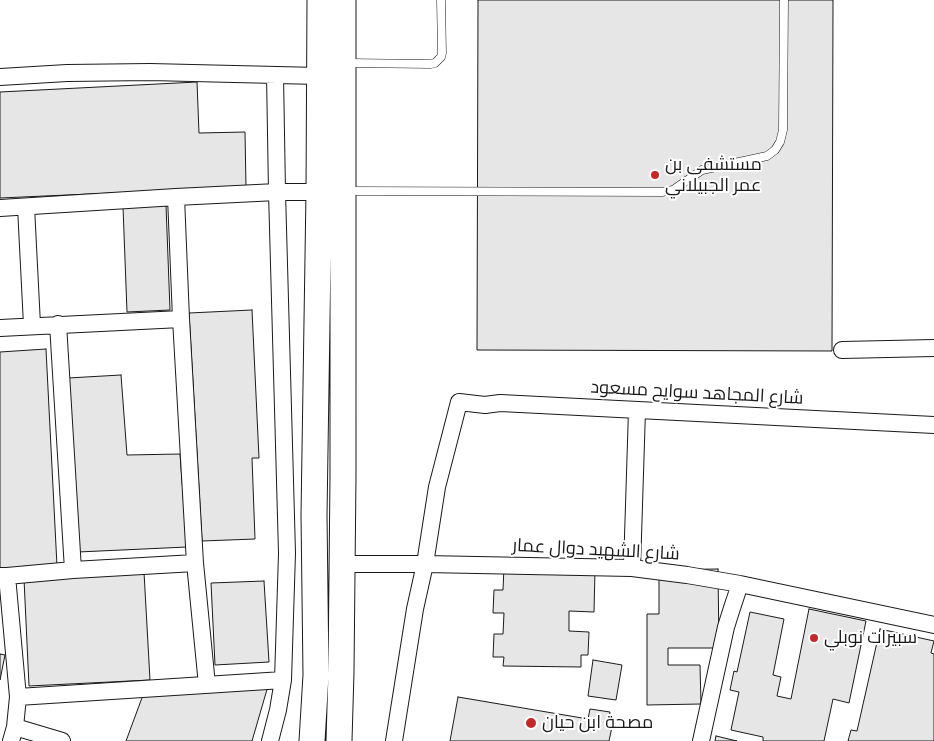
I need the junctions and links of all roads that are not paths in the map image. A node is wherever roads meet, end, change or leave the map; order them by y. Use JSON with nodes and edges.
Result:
{"nodes":[{"id":1,"x":320,"y":0,"type":"edge"},
{"id":2,"x":343,"y":0,"type":"edge"},
{"id":3,"x":441,"y":0,"type":"edge"},
{"id":4,"x":784,"y":0,"type":"edge"},
{"id":5,"x":343,"y":63,"type":"junction"},
{"id":6,"x":275,"y":75,"type":"junction"},
{"id":7,"x":319,"y":76,"type":"junction"},
{"id":8,"x":0,"y":77,"type":"edge"},
{"id":9,"x":277,"y":192,"type":"junction"},
{"id":10,"x":331,"y":192,"type":"junction"},
{"id":11,"x":176,"y":197,"type":"junction"},
{"id":12,"x":26,"y":206,"type":"junction"},
{"id":13,"x":0,"y":208,"type":"edge"},
{"id":14,"x":181,"y":319,"type":"junction"},
{"id":15,"x":58,"y":324,"type":"junction"},
{"id":16,"x":32,"y":325,"type":"junction"},
{"id":17,"x":0,"y":328,"type":"edge"},
{"id":18,"x":934,"y":348,"type":"edge"},
{"id":19,"x":842,"y":350,"type":"dead end"},
{"id":20,"x":637,"y":410,"type":"junction"},
{"id":21,"x":934,"y":425,"type":"edge"},
{"id":22,"x":195,"y":563,"type":"junction"},
{"id":23,"x":342,"y":564,"type":"junction"},
{"id":24,"x":425,"y":564,"type":"junction"},
{"id":25,"x":632,"y":568,"type":"junction"},
{"id":26,"x":73,"y":570,"type":"junction"},
{"id":27,"x":4,"y":576,"type":"edge"},
{"id":28,"x":740,"y":584,"type":"junction"},
{"id":29,"x":934,"y":625,"type":"edge"},
{"id":30,"x":283,"y":680,"type":"junction"},
{"id":31,"x":207,"y":685,"type":"junction"},
{"id":32,"x":18,"y":698,"type":"junction"},
{"id":33,"x":13,"y":734,"type":"edge"},
{"id":34,"x":62,"y":741,"type":"edge"},
{"id":35,"x":270,"y":741,"type":"edge"},
{"id":36,"x":312,"y":741,"type":"edge"},
{"id":37,"x":339,"y":741,"type":"edge"},
{"id":38,"x":394,"y":741,"type":"edge"},
{"id":39,"x":701,"y":741,"type":"edge"}],
"edges":[{"from":1,"to":7,"type":"main road"},
{"from":2,"to":5,"type":"main road"},
{"from":3,"to":5,"type":"lane"},
{"from":4,"to":10,"type":"lane"},
{"from":5,"to":10,"type":"main road"},
{"from":6,"to":7,"type":"street"},
{"from":6,"to":8,"type":"street"},
{"from":6,"to":9,"type":"street"},
{"from":7,"to":10,"type":"main road"},
{"from":9,"to":10,"type":"street"},
{"from":9,"to":11,"type":"street"},
{"from":9,"to":30,"type":"street"},
{"from":10,"to":23,"type":"main road"},
{"from":10,"to":36,"type":"main road"},
{"from":11,"to":12,"type":"street"},
{"from":11,"to":14,"type":"street"},
{"from":12,"to":13,"type":"street"},
{"from":12,"to":16,"type":"street"},
{"from":14,"to":15,"type":"street"},
{"from":14,"to":22,"type":"street"},
{"from":15,"to":16,"type":"street"},
{"from":15,"to":26,"type":"street"},
{"from":16,"to":17,"type":"street"},
{"from":18,"to":19,"type":"street"},
{"from":20,"to":21,"type":"street","name":"شارع المجاهد سوايح مسعود"},
{"from":20,"to":24,"type":"street","name":"شارع المجاهد سوايح مسعود"},
{"from":20,"to":25,"type":"street"},
{"from":22,"to":26,"type":"street"},
{"from":22,"to":31,"type":"street"},
{"from":23,"to":24,"type":"street","name":"شارع الشهيد دوال عمار"},
{"from":23,"to":37,"type":"main road"},
{"from":24,"to":25,"type":"street","name":"شارع الشهيد دوال عمار"},
{"from":24,"to":38,"type":"street"},
{"from":25,"to":28,"type":"street","name":"شارع الشهيد دوال عمار"},
{"from":26,"to":27,"type":"street"},
{"from":27,"to":32,"type":"street"},
{"from":28,"to":29,"type":"street","name":"شارع الشهيد دوال عمار"},
{"from":28,"to":39,"type":"street"},
{"from":30,"to":31,"type":"street"},
{"from":30,"to":35,"type":"street"},
{"from":31,"to":32,"type":"street"},
{"from":32,"to":33,"type":"street"},
{"from":33,"to":34,"type":"street"}]}
